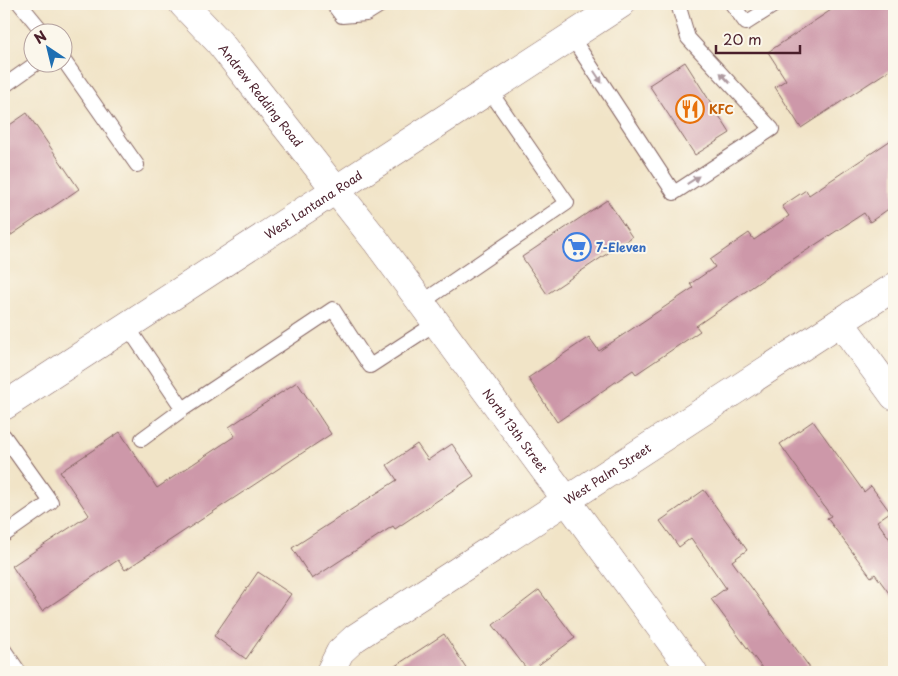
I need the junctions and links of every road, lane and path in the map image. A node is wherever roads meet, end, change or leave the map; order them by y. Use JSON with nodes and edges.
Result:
{"nodes":[{"id":1,"x":20,"y":4,"type":"edge"},
{"id":2,"x":183,"y":4,"type":"edge"},
{"id":3,"x":333,"y":4,"type":"edge"},
{"id":4,"x":382,"y":4,"type":"edge"},
{"id":5,"x":621,"y":4,"type":"edge"},
{"id":6,"x":678,"y":4,"type":"edge"},
{"id":7,"x":732,"y":4,"type":"edge"},
{"id":8,"x":776,"y":4,"type":"edge"},
{"id":9,"x":35,"y":22,"type":"edge"},
{"id":10,"x":571,"y":36,"type":"junction"},
{"id":11,"x":24,"y":72,"type":"edge"},
{"id":12,"x":72,"y":72,"type":"edge"},
{"id":13,"x":4,"y":86,"type":"edge"},
{"id":14,"x":489,"y":90,"type":"junction"},
{"id":15,"x":137,"y":166,"type":"dead end"},
{"id":16,"x":336,"y":190,"type":"junction"},
{"id":17,"x":894,"y":287,"type":"edge"},
{"id":18,"x":429,"y":313,"type":"junction"},
{"id":19,"x":840,"y":322,"type":"junction"},
{"id":20,"x":127,"y":326,"type":"junction"},
{"id":21,"x":894,"y":396,"type":"edge"},
{"id":22,"x":4,"y":406,"type":"edge"},
{"id":23,"x":182,"y":409,"type":"junction"},
{"id":24,"x":4,"y":436,"type":"edge"},
{"id":25,"x":142,"y":439,"type":"dead end"},
{"id":26,"x":566,"y":501,"type":"junction"},
{"id":27,"x":4,"y":536,"type":"edge"},
{"id":28,"x":4,"y":650,"type":"edge"},
{"id":29,"x":330,"y":671,"type":"edge"},
{"id":30,"x":19,"y":672,"type":"edge"},
{"id":31,"x":693,"y":672,"type":"edge"}],
"edges":[{"from":1,"to":9,"type":"lane"},
{"from":2,"to":16,"type":"street","name":"Andrew Redding Road"},
{"from":3,"to":4,"type":"lane"},
{"from":5,"to":10,"type":"street","name":"West Lantana Road"},
{"from":10,"to":6,"type":"lane","one_way":true},
{"from":7,"to":8,"type":"lane"},
{"from":10,"to":14,"type":"street","name":"West Lantana Road"},
{"from":11,"to":13,"type":"lane"},
{"from":12,"to":15,"type":"lane"},
{"from":14,"to":16,"type":"street","name":"West Lantana Road"},
{"from":14,"to":18,"type":"lane"},
{"from":16,"to":18,"type":"street","name":"North 13th Street"},
{"from":16,"to":20,"type":"street","name":"West Lantana Road"},
{"from":17,"to":19,"type":"street","name":"West Palm Street"},
{"from":18,"to":23,"type":"lane"},
{"from":18,"to":26,"type":"street","name":"North 13th Street"},
{"from":19,"to":21,"type":"street"},
{"from":19,"to":26,"type":"street","name":"West Palm Street"},
{"from":20,"to":22,"type":"street","name":"West Lantana Road"},
{"from":20,"to":23,"type":"lane"},
{"from":23,"to":25,"type":"lane"},
{"from":24,"to":27,"type":"lane"},
{"from":26,"to":29,"type":"street","name":"West Palm Street"},
{"from":26,"to":31,"type":"street","name":"North 13th Street"},
{"from":28,"to":30,"type":"lane"}]}
